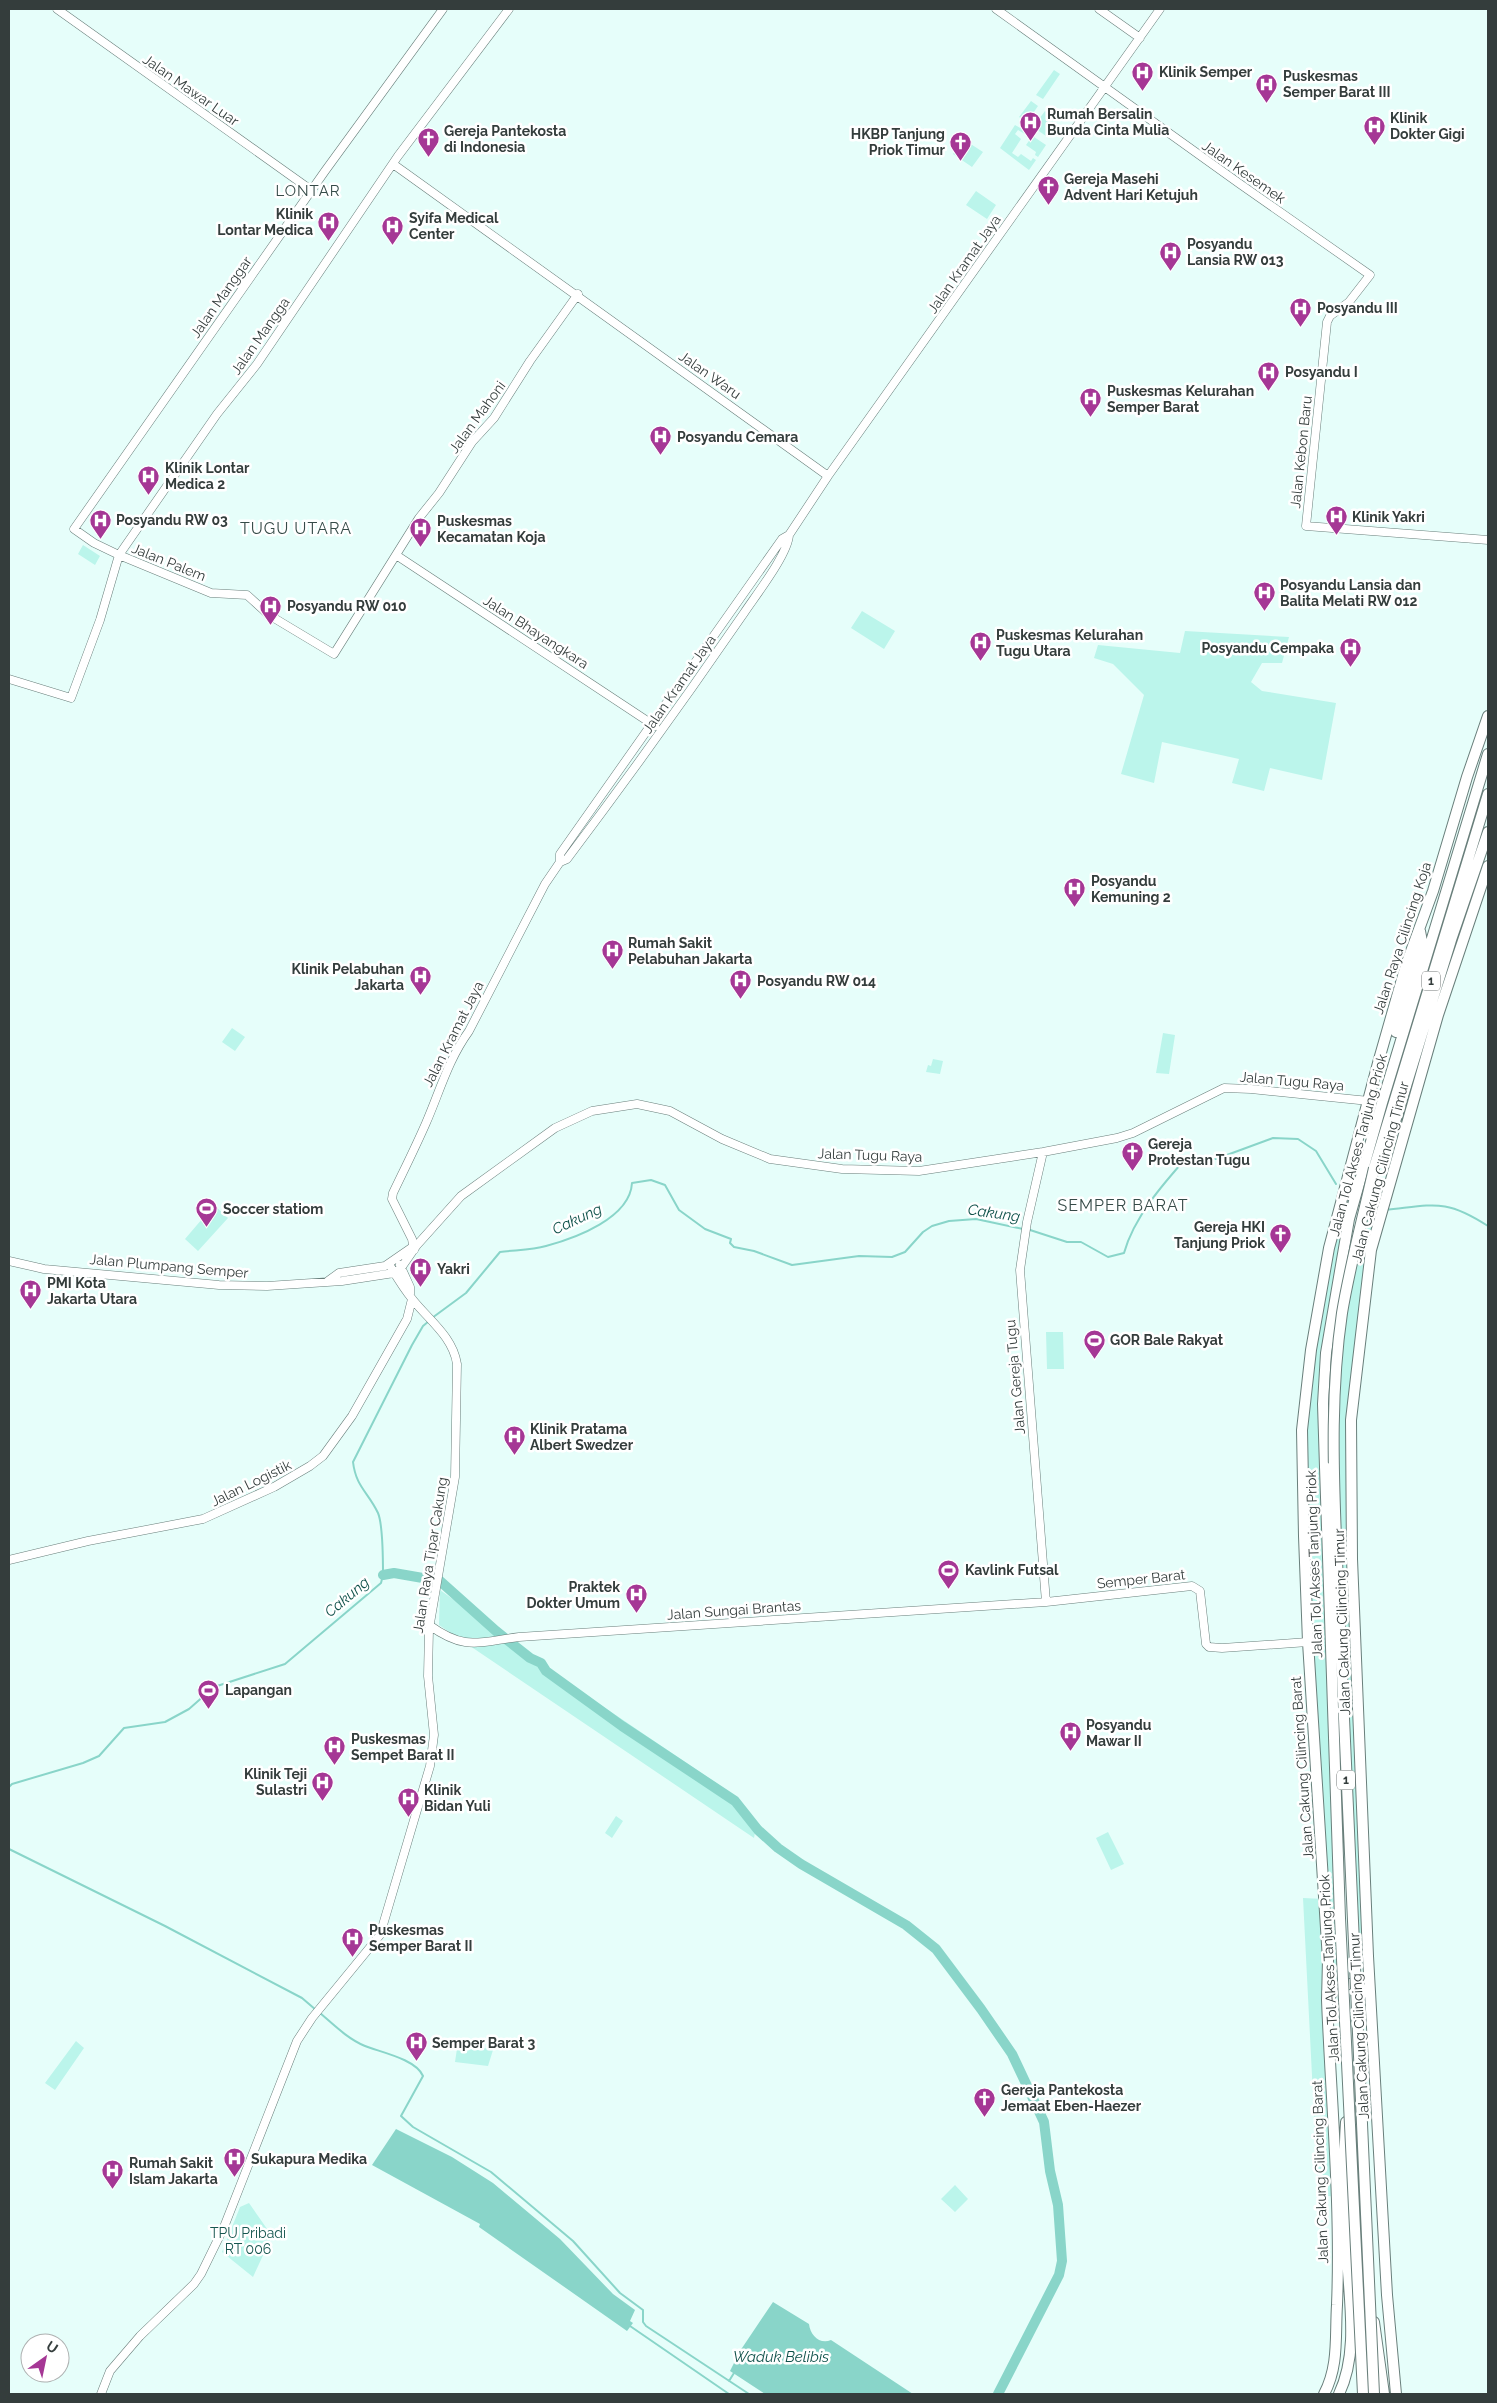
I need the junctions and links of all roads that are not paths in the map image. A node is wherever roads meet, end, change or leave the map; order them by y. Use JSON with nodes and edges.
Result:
{"nodes":[{"id":1,"x":57,"y":9,"type":"edge"},
{"id":2,"x":443,"y":9,"type":"edge"},
{"id":3,"x":508,"y":9,"type":"edge"},
{"id":4,"x":996,"y":9,"type":"edge"},
{"id":5,"x":1099,"y":9,"type":"edge"},
{"id":6,"x":1160,"y":9,"type":"edge"},
{"id":7,"x":1140,"y":38,"type":"junction"},
{"id":8,"x":1105,"y":88,"type":"junction"},
{"id":9,"x":393,"y":164,"type":"junction"},
{"id":10,"x":312,"y":190,"type":"junction"},
{"id":11,"x":1370,"y":275,"type":"joint"},
{"id":12,"x":578,"y":294,"type":"junction"},
{"id":13,"x":828,"y":476,"type":"junction"},
{"id":14,"x":74,"y":528,"type":"joint"},
{"id":15,"x":789,"y":535,"type":"junction"},
{"id":16,"x":1488,"y":540,"type":"edge"},
{"id":17,"x":119,"y":555,"type":"junction"},
{"id":18,"x":396,"y":555,"type":"junction"},
{"id":19,"x":334,"y":654,"type":"joint"},
{"id":20,"x":9,"y":679,"type":"edge"},
{"id":21,"x":1488,"y":716,"type":"edge"},
{"id":22,"x":653,"y":724,"type":"junction"},
{"id":23,"x":662,"y":731,"type":"junction"},
{"id":24,"x":1488,"y":754,"type":"edge"},
{"id":25,"x":1488,"y":794,"type":"edge"},
{"id":26,"x":1488,"y":832,"type":"edge"},
{"id":27,"x":560,"y":862,"type":"junction"},
{"id":28,"x":1488,"y":866,"type":"edge"},
{"id":29,"x":1419,"y":930,"type":"junction"},
{"id":30,"x":1369,"y":1101,"type":"junction"},
{"id":31,"x":1382,"y":1103,"type":"junction"},
{"id":32,"x":1043,"y":1152,"type":"junction"},
{"id":33,"x":1374,"y":1168,"type":"junction"},
{"id":34,"x":1340,"y":1201,"type":"joint"},
{"id":35,"x":415,"y":1247,"type":"junction"},
{"id":36,"x":9,"y":1261,"type":"edge"},
{"id":37,"x":392,"y":1262,"type":"junction"},
{"id":38,"x":401,"y":1268,"type":"junction"},
{"id":39,"x":394,"y":1273,"type":"junction"},
{"id":40,"x":328,"y":1281,"type":"junction"},
{"id":41,"x":411,"y":1296,"type":"junction"},
{"id":42,"x":9,"y":1560,"type":"edge"},
{"id":43,"x":1046,"y":1602,"type":"junction"},
{"id":44,"x":429,"y":1625,"type":"junction"},
{"id":45,"x":1308,"y":1642,"type":"junction"},
{"id":46,"x":1368,"y":1956,"type":"junction"},
{"id":47,"x":1328,"y":1960,"type":"junction"},
{"id":48,"x":1370,"y":1995,"type":"junction"},
{"id":49,"x":1327,"y":2000,"type":"junction"},
{"id":50,"x":1349,"y":2088,"type":"junction"},
{"id":51,"x":1370,"y":2296,"type":"junction"},
{"id":52,"x":101,"y":2394,"type":"edge"},
{"id":53,"x":1324,"y":2394,"type":"edge"},
{"id":54,"x":1339,"y":2394,"type":"edge"},
{"id":55,"x":1363,"y":2394,"type":"edge"},
{"id":56,"x":1374,"y":2394,"type":"edge"},
{"id":57,"x":1384,"y":2394,"type":"edge"},
{"id":58,"x":1396,"y":2394,"type":"edge"}],
"edges":[{"from":1,"to":10,"type":"street","name":"Jalan Mawar Luar"},
{"from":2,"to":10,"type":"street","name":"Jalan Manggar"},
{"from":3,"to":9,"type":"street","name":"Jalan Mangga"},
{"from":4,"to":8,"type":"street","name":"Jalan Kesemek"},
{"from":5,"to":7,"type":"street"},
{"from":6,"to":7,"type":"street","name":"Jalan Kramat Jaya"},
{"from":7,"to":8,"type":"street","name":"Jalan Kramat Jaya"},
{"from":8,"to":11,"type":"street","name":"Jalan Kesemek"},
{"from":8,"to":13,"type":"street","name":"Jalan Kramat Jaya"},
{"from":9,"to":12,"type":"street","name":"Jalan Waru"},
{"from":9,"to":17,"type":"street","name":"Jalan Mangga"},
{"from":10,"to":14,"type":"street","name":"Jalan Manggar"},
{"from":11,"to":16,"type":"street","name":"Jalan Kebon Baru"},
{"from":12,"to":13,"type":"street","name":"Jalan Waru"},
{"from":12,"to":18,"type":"street","name":"Jalan Mahoni"},
{"from":13,"to":15,"type":"street","name":"Jalan Kramat Jaya"},
{"from":14,"to":17,"type":"street","name":"Jalan Palem"},
{"from":15,"to":22,"type":"street","name":"Jalan Kramat Jaya"},
{"from":15,"to":23,"type":"street","name":"Jalan Kramat Jaya"},
{"from":17,"to":19,"type":"street","name":"Jalan Palem"},
{"from":17,"to":20,"type":"street","name":"Jalan Mangga"},
{"from":18,"to":19,"type":"street","name":"Jalan Mahoni"},
{"from":18,"to":22,"type":"street","name":"Jalan Bhayangkara"},
{"from":21,"to":29,"type":"highway","name":"Jalan Raya Cilincing Koja"},
{"from":22,"to":23,"type":"street","name":"Jalan Bhayangkara"},
{"from":22,"to":27,"type":"street","name":"Jalan Kramat Jaya"},
{"from":23,"to":27,"type":"street","name":"Jalan Kramat Jaya"},
{"from":24,"to":31,"type":"highway","name":"Jalan Tol Akses Tanjung Priok","number":"1"},
{"from":25,"to":33,"type":"highway","name":"Jalan Tol Akses Tanjung Priok","number":"1"},
{"from":26,"to":33,"type":"highway"},
{"from":27,"to":35,"type":"street","name":"Jalan Kramat Jaya"},
{"from":28,"to":46,"type":"highway","name":"Jalan Cakung Cilincing Timur"},
{"from":29,"to":30,"type":"highway","name":"Jalan Raya Cilincing Koja"},
{"from":29,"to":31,"type":"highway"},
{"from":30,"to":32,"type":"street","name":"Jalan Tugu Raya"},
{"from":30,"to":34,"type":"highway","name":"Jalan Raya Cilincing Koja"},
{"from":31,"to":50,"type":"highway","name":"Jalan Tol Akses Tanjung Priok","number":"1","bridge":true},
{"from":32,"to":35,"type":"street","name":"Jalan Tugu Raya"},
{"from":32,"to":43,"type":"street","name":"Jalan Gereja Tugu"},
{"from":33,"to":51,"type":"highway","name":"Jalan Tol Akses Tanjung Priok","number":"1","bridge":true},
{"from":34,"to":45,"type":"highway","name":"Jalan Cakung Cilincing Barat"},
{"from":35,"to":37,"type":"street","name":"Jalan Plumpang Semper"},
{"from":35,"to":38,"type":"street","name":"Jalan Plumpang Semper"},
{"from":36,"to":40,"type":"street","name":"Jalan Plumpang Semper"},
{"from":37,"to":38,"type":"street"},
{"from":37,"to":39,"type":"street","name":"Jalan Raya Tipar Cakung"},
{"from":37,"to":40,"type":"street","name":"Jalan Plumpang Semper"},
{"from":38,"to":39,"type":"street","name":"Jalan Plumpang Semper"},
{"from":38,"to":41,"type":"street"},
{"from":39,"to":40,"type":"street","name":"Jalan Plumpang Semper"},
{"from":39,"to":41,"type":"street","name":"Jalan Raya Tipar Cakung"},
{"from":41,"to":42,"type":"street","name":"Jalan Logistik"},
{"from":41,"to":44,"type":"street","name":"Jalan Raya Tipar Cakung"},
{"from":43,"to":44,"type":"street","name":"Jalan Sungai Brantas"},
{"from":43,"to":45,"type":"street","name":"Semper Barat"},
{"from":44,"to":52,"type":"street","name":"Jalan Raya Tipar Cakung"},
{"from":45,"to":47,"type":"highway","name":"Jalan Cakung Cilincing Barat"},
{"from":46,"to":47,"type":"highway"},
{"from":46,"to":48,"type":"highway","name":"Jalan Cakung Cilincing Timur"},
{"from":47,"to":49,"type":"highway","name":"Jalan Cakung Cilincing Barat"},
{"from":48,"to":49,"type":"highway"},
{"from":48,"to":58,"type":"highway","name":"Jalan Cakung Cilincing Timur"},
{"from":49,"to":53,"type":"highway","name":"Jalan Cakung Cilincing Barat"},
{"from":50,"to":54,"type":"highway","bridge":true},
{"from":50,"to":55,"type":"highway","name":"Jalan Tol Akses Tanjung Priok","number":"1","bridge":true},
{"from":51,"to":56,"type":"highway","name":"Jalan Tol Akses Tanjung Priok","number":"1","bridge":true},
{"from":51,"to":57,"type":"highway","bridge":true}]}
